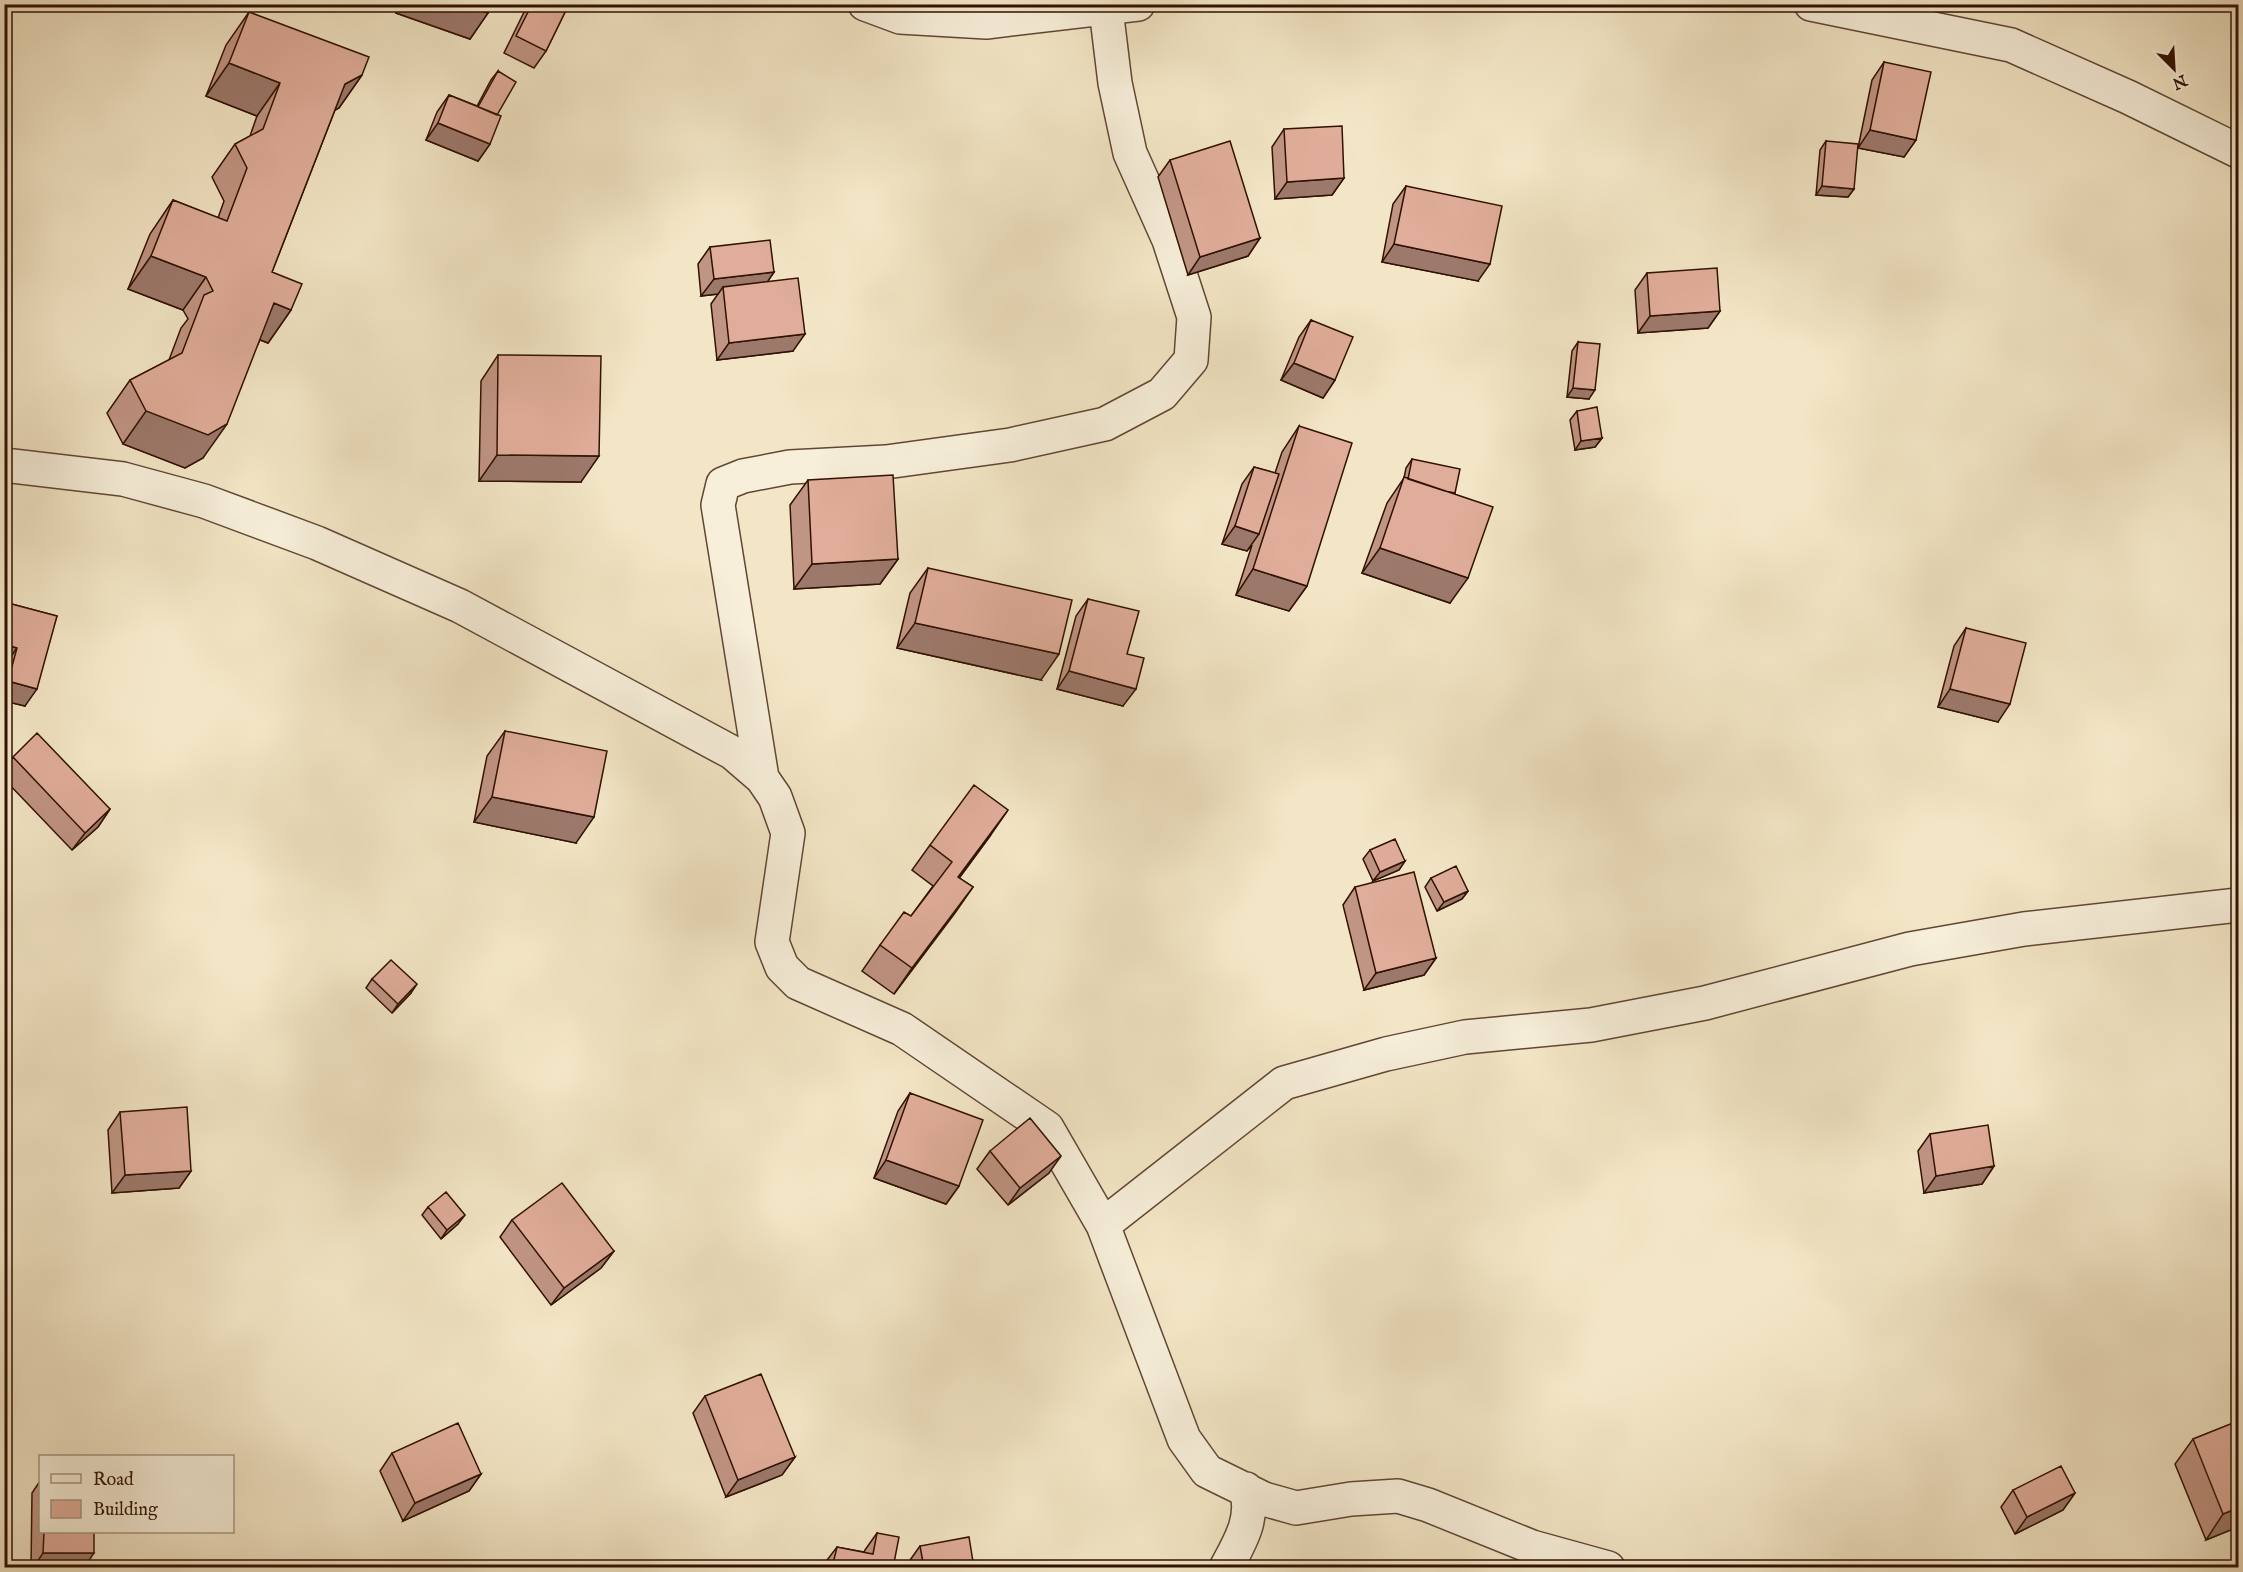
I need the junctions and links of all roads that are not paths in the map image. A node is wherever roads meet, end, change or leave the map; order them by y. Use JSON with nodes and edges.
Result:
{"nodes":[{"id":1,"x":865,"y":4,"type":"edge"},
{"id":2,"x":1138,"y":4,"type":"edge"},
{"id":3,"x":1811,"y":4,"type":"edge"},
{"id":4,"x":1106,"y":9,"type":"junction"},
{"id":5,"x":2238,"y":151,"type":"edge"},
{"id":6,"x":4,"y":465,"type":"edge"},
{"id":7,"x":762,"y":778,"type":"junction"},
{"id":8,"x":2238,"y":905,"type":"edge"},
{"id":9,"x":1103,"y":1225,"type":"junction"},
{"id":10,"x":1246,"y":1489,"type":"junction"},
{"id":11,"x":1226,"y":1568,"type":"edge"},
{"id":12,"x":1608,"y":1568,"type":"edge"}],
"edges":[{"from":1,"to":4,"type":"street"},
{"from":2,"to":4,"type":"street"},
{"from":3,"to":5,"type":"street"},
{"from":4,"to":7,"type":"street"},
{"from":6,"to":7,"type":"street"},
{"from":7,"to":9,"type":"street"},
{"from":8,"to":9,"type":"street"},
{"from":9,"to":10,"type":"street"},
{"from":10,"to":11,"type":"street"},
{"from":10,"to":12,"type":"street"}]}
